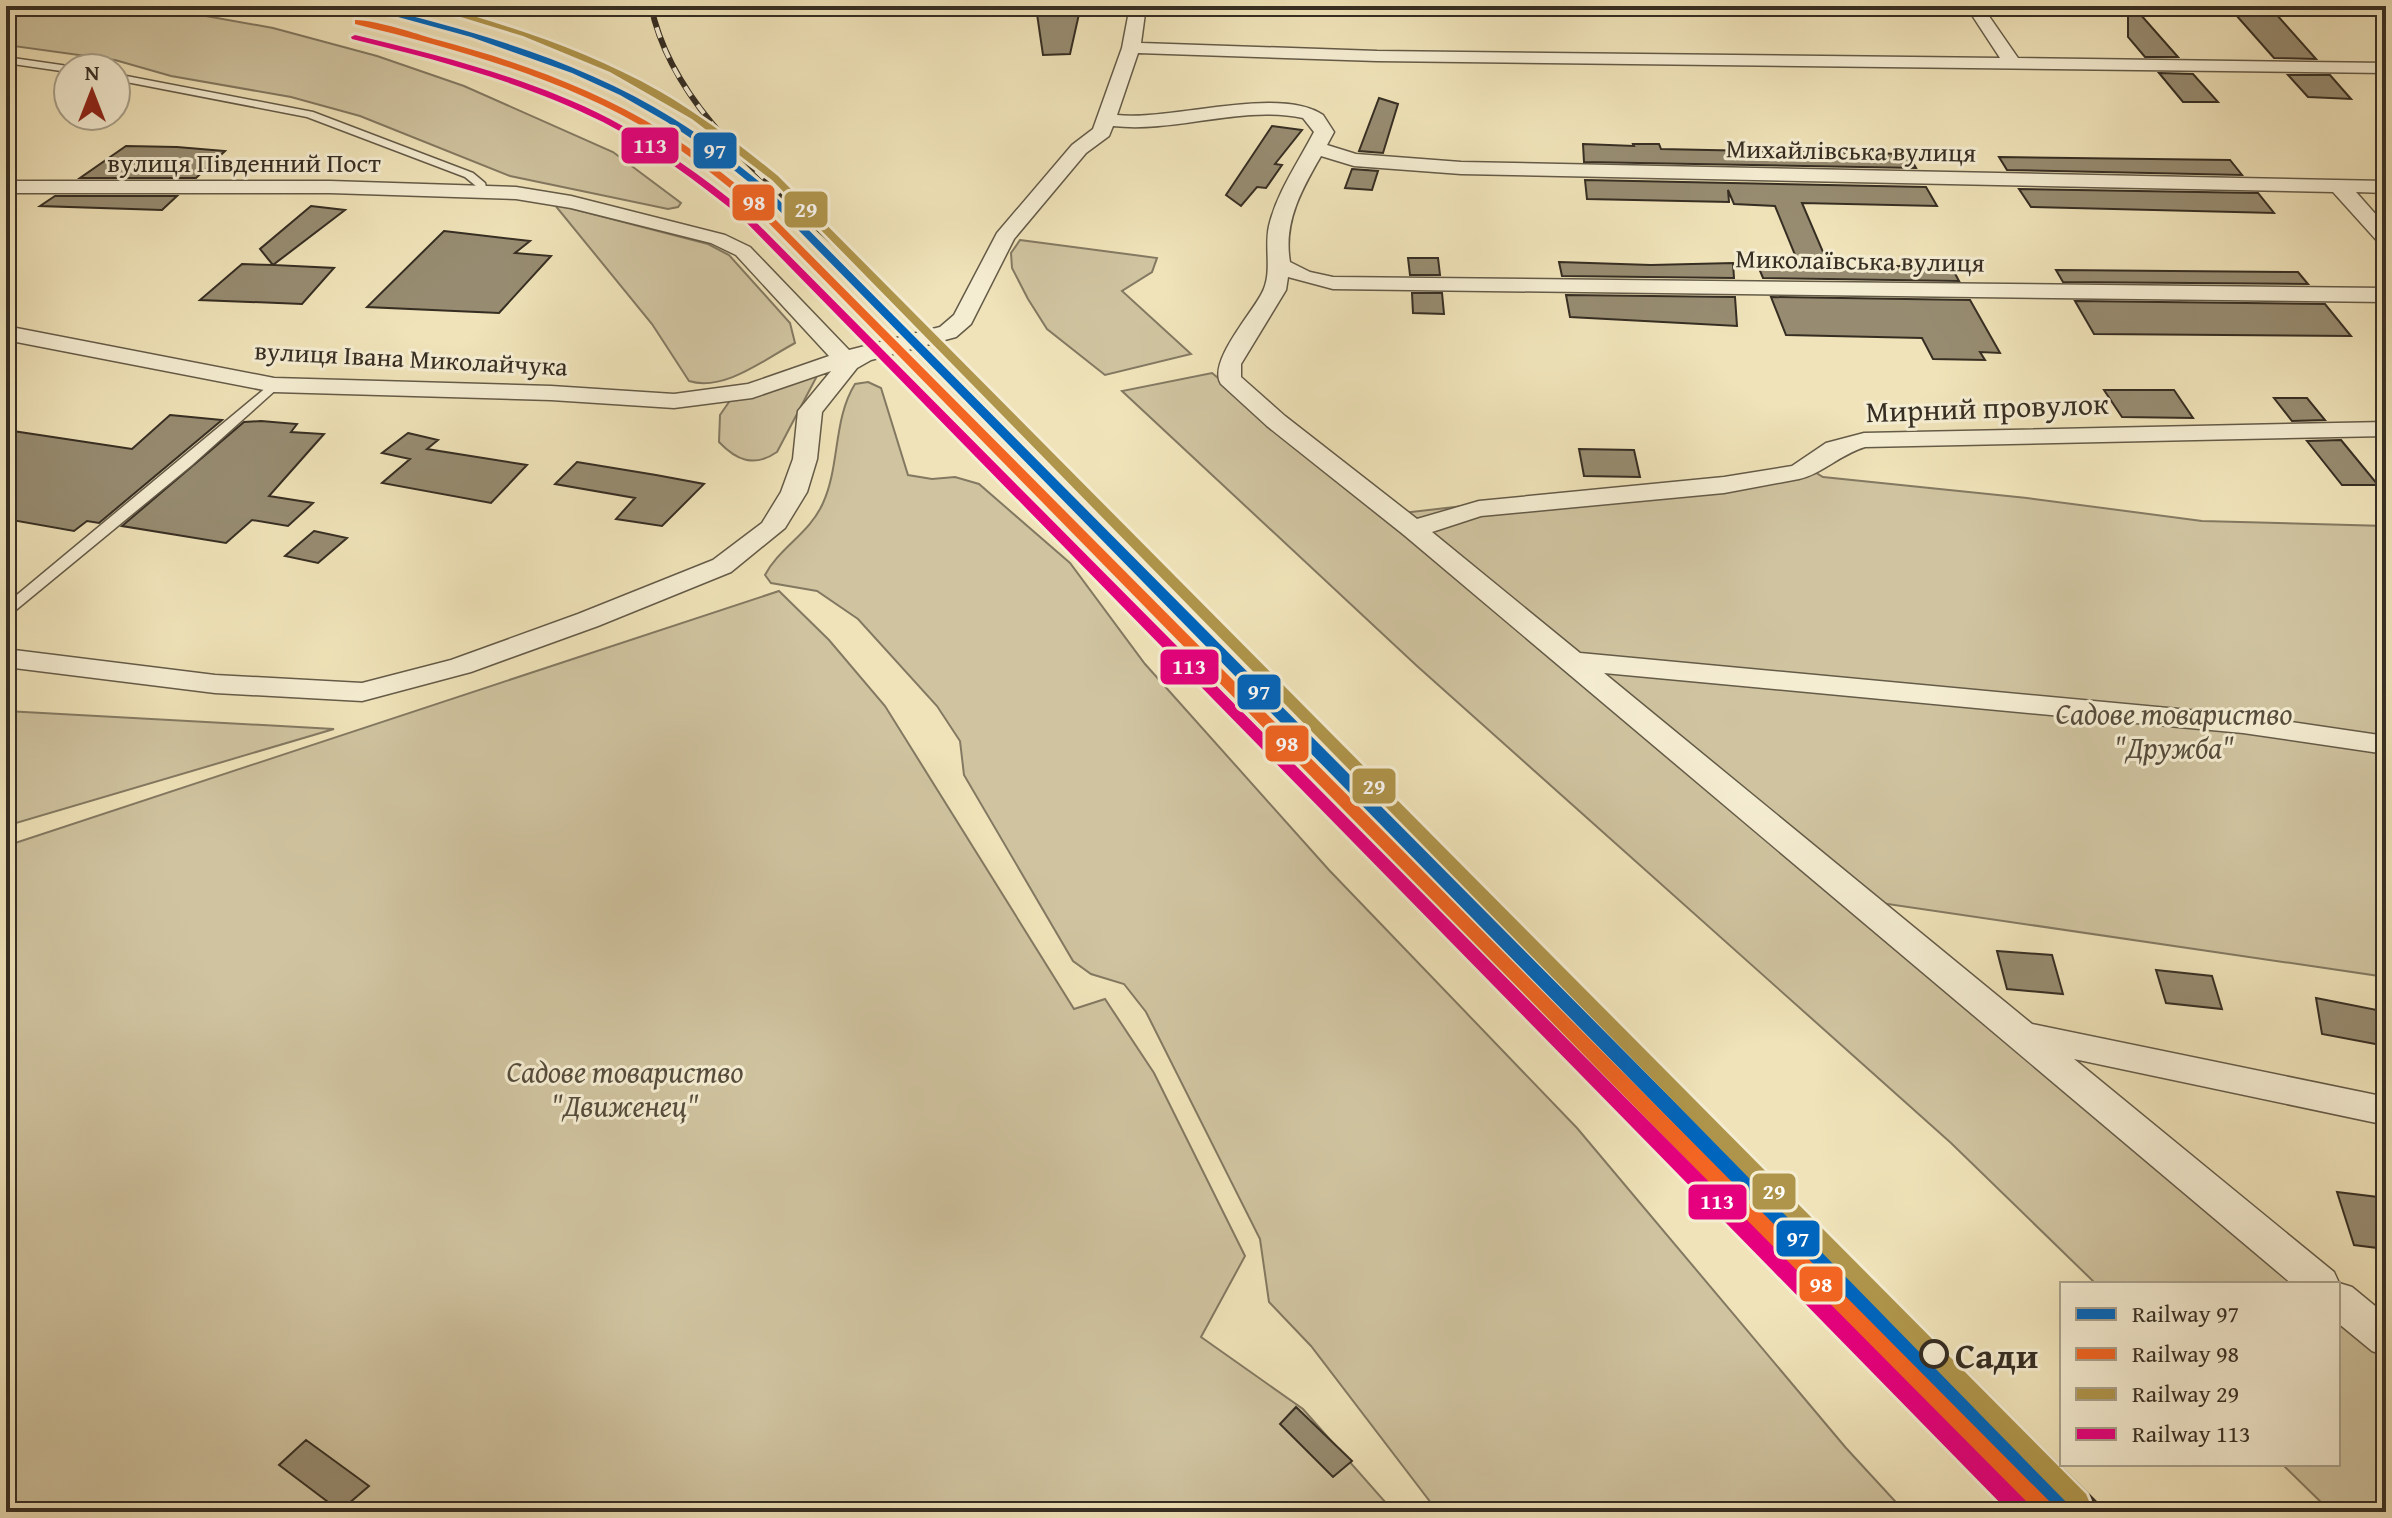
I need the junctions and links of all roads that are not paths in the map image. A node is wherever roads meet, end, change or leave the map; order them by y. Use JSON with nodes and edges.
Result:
{"nodes":[{"id":1,"x":1138,"y":6,"type":"edge"},
{"id":2,"x":1974,"y":6,"type":"edge"},
{"id":3,"x":1131,"y":48,"type":"junction"},
{"id":4,"x":6,"y":60,"type":"edge"},
{"id":5,"x":2012,"y":62,"type":"junction"},
{"id":6,"x":52,"y":67,"type":"edge"},
{"id":7,"x":2386,"y":68,"type":"edge"},
{"id":8,"x":132,"y":80,"type":"edge"},
{"id":9,"x":1106,"y":120,"type":"junction"},
{"id":10,"x":1316,"y":148,"type":"junction"},
{"id":11,"x":2339,"y":186,"type":"junction"},
{"id":12,"x":6,"y":187,"type":"edge"},
{"id":13,"x":2386,"y":187,"type":"edge"},
{"id":14,"x":482,"y":191,"type":"junction"},
{"id":15,"x":2386,"y":239,"type":"edge"},
{"id":16,"x":1280,"y":265,"type":"junction"},
{"id":17,"x":2386,"y":295,"type":"edge"},
{"id":18,"x":6,"y":333,"type":"edge"},
{"id":19,"x":847,"y":360,"type":"junction"},
{"id":20,"x":274,"y":385,"type":"junction"},
{"id":21,"x":2386,"y":429,"type":"edge"},
{"id":22,"x":1413,"y":529,"type":"junction"},
{"id":23,"x":6,"y":611,"type":"edge"},
{"id":24,"x":6,"y":658,"type":"edge"},
{"id":25,"x":1571,"y":661,"type":"junction"},
{"id":26,"x":2386,"y":745,"type":"edge"},
{"id":27,"x":2021,"y":1035,"type":"junction"},
{"id":28,"x":2386,"y":1111,"type":"edge"},
{"id":29,"x":2318,"y":1282,"type":"edge"},
{"id":30,"x":2340,"y":1301,"type":"edge"},
{"id":31,"x":2386,"y":1339,"type":"edge"}],
"edges":[{"from":1,"to":3,"type":"street"},
{"from":2,"to":5,"type":"street"},
{"from":3,"to":5,"type":"street"},
{"from":3,"to":9,"type":"street"},
{"from":4,"to":6,"type":"lane"},
{"from":5,"to":7,"type":"street"},
{"from":8,"to":14,"type":"lane"},
{"from":9,"to":10,"type":"street"},
{"from":9,"to":19,"type":"street","name":"вулиця Івана Миколайчука"},
{"from":10,"to":11,"type":"street","name":"Михайлівська вулиця"},
{"from":10,"to":16,"type":"street"},
{"from":11,"to":13,"type":"street","name":"Михайлівська вулиця"},
{"from":11,"to":15,"type":"street"},
{"from":12,"to":14,"type":"street","name":"вулиця Південний Пост"},
{"from":14,"to":19,"type":"street","name":"вулиця Південний Пост"},
{"from":16,"to":17,"type":"street","name":"Миколаївська вулиця"},
{"from":16,"to":22,"type":"street"},
{"from":18,"to":20,"type":"street","name":"вулиця Івана Миколайчука"},
{"from":19,"to":20,"type":"street","name":"вулиця Івана Миколайчука"},
{"from":19,"to":24,"type":"street"},
{"from":20,"to":23,"type":"lane"},
{"from":21,"to":22,"type":"street","name":"Мирний провулок"},
{"from":22,"to":25,"type":"street"},
{"from":25,"to":26,"type":"street"},
{"from":25,"to":27,"type":"street"},
{"from":27,"to":28,"type":"street"},
{"from":27,"to":29,"type":"street"},
{"from":30,"to":31,"type":"street"}]}
